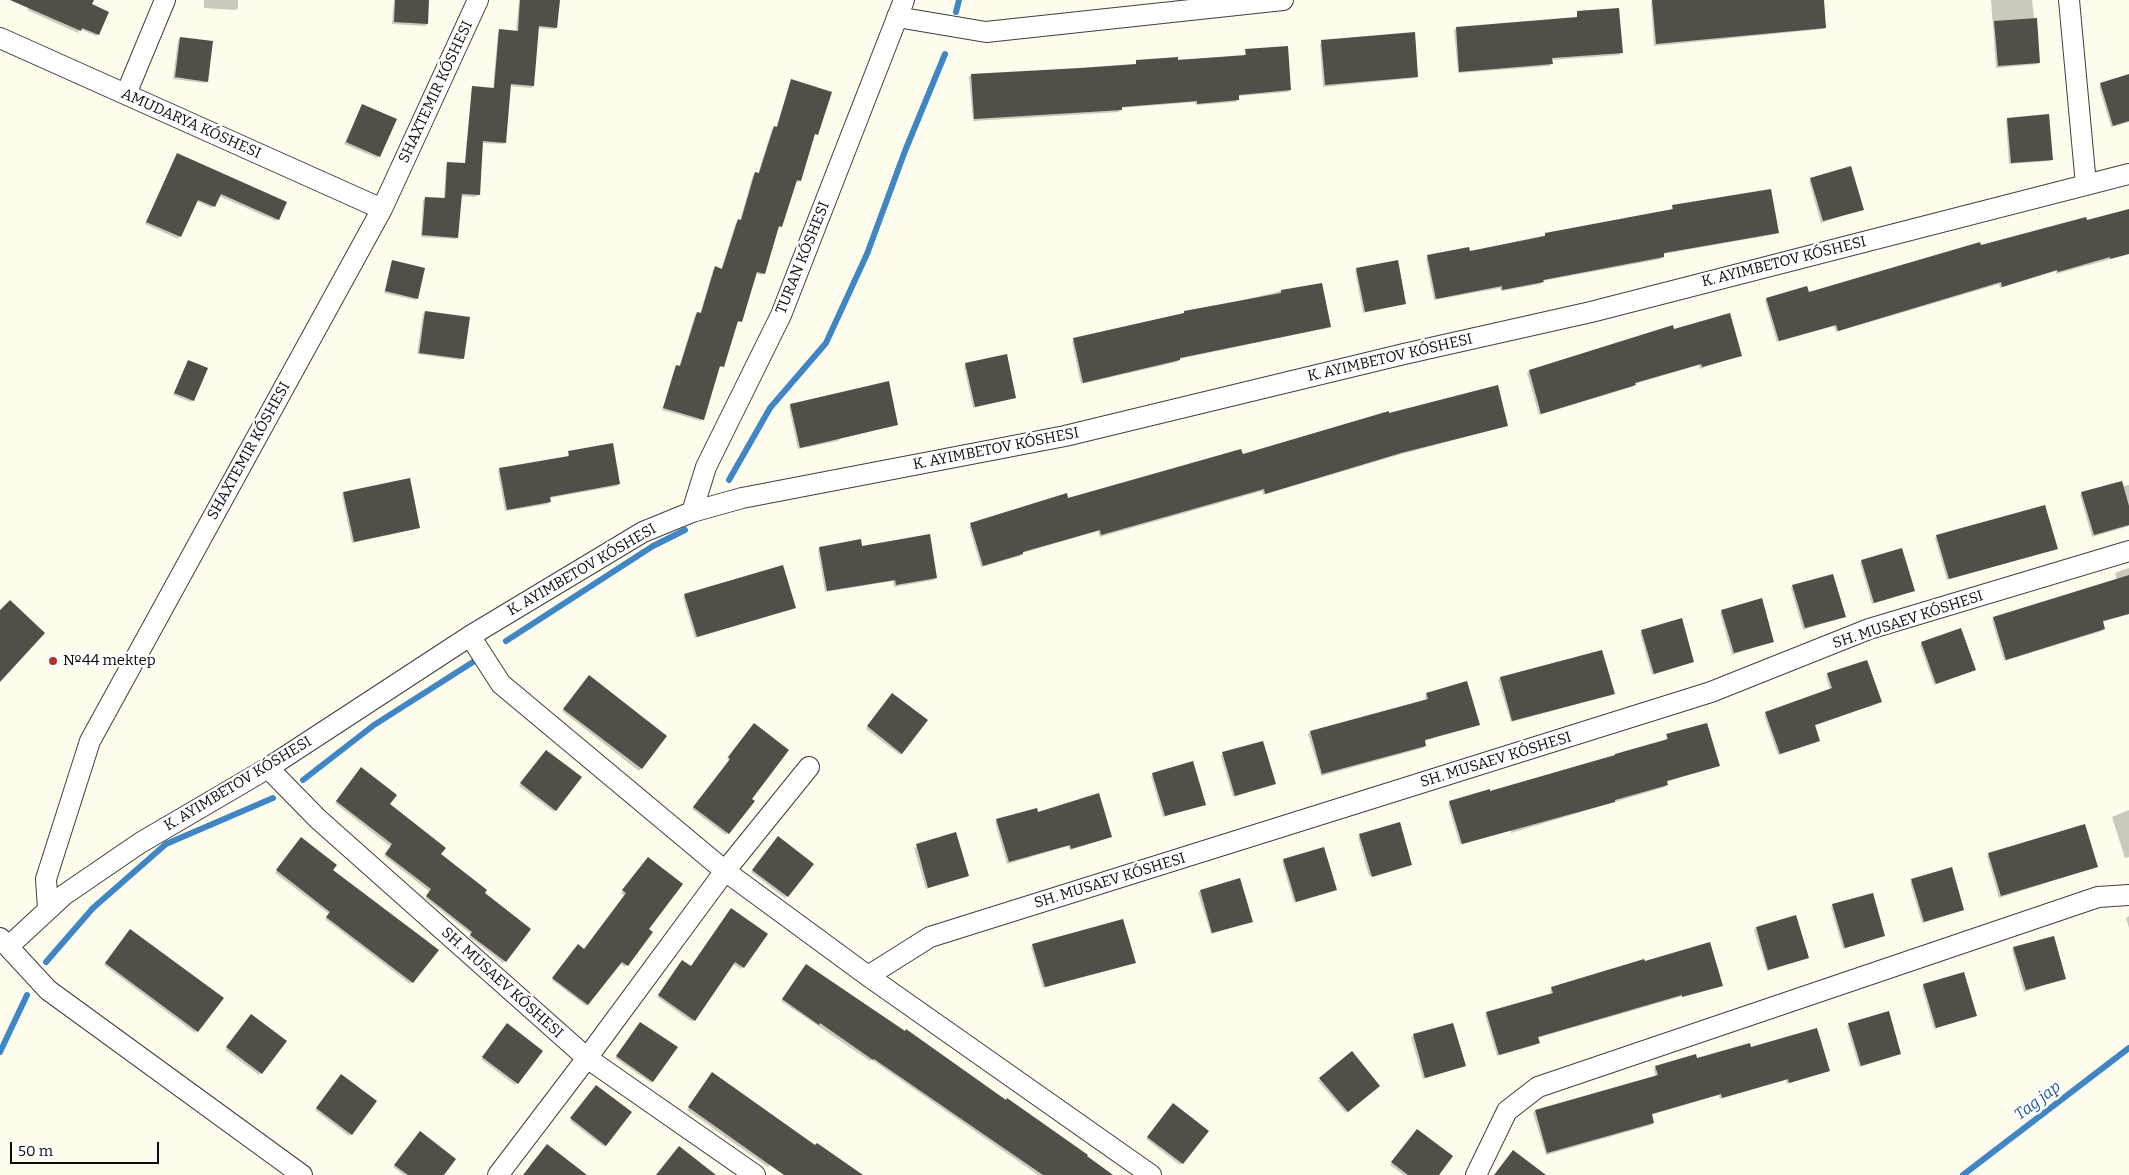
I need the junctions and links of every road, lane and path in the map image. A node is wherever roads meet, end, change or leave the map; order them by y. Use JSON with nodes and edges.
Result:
{"nodes":[{"id":1,"x":165,"y":0,"type":"edge"},
{"id":2,"x":478,"y":0,"type":"edge"},
{"id":3,"x":1283,"y":0,"type":"edge"},
{"id":4,"x":2069,"y":0,"type":"edge"},
{"id":5,"x":901,"y":9,"type":"edge"},
{"id":6,"x":0,"y":38,"type":"edge"},
{"id":7,"x":126,"y":94,"type":"junction"},
{"id":8,"x":2129,"y":174,"type":"edge"},
{"id":9,"x":2086,"y":185,"type":"junction"},
{"id":10,"x":382,"y":209,"type":"junction"},
{"id":11,"x":692,"y":512,"type":"junction"},
{"id":12,"x":2129,"y":551,"type":"edge"},
{"id":13,"x":470,"y":636,"type":"junction"},
{"id":14,"x":809,"y":767,"type":"dead end"},
{"id":15,"x":268,"y":768,"type":"junction"},
{"id":16,"x":725,"y":871,"type":"junction"},
{"id":17,"x":2129,"y":895,"type":"edge"},
{"id":18,"x":48,"y":909,"type":"junction"},
{"id":19,"x":4,"y":942,"type":"edge"},
{"id":20,"x":868,"y":976,"type":"junction"},
{"id":21,"x":587,"y":1058,"type":"junction"},
{"id":22,"x":302,"y":1175,"type":"edge"},
{"id":23,"x":498,"y":1175,"type":"edge"},
{"id":24,"x":755,"y":1175,"type":"edge"},
{"id":25,"x":1151,"y":1175,"type":"edge"},
{"id":26,"x":1476,"y":1175,"type":"edge"}],
"edges":[{"from":1,"to":7,"type":"street"},
{"from":2,"to":10,"type":"street","name":"SHAXTEMIR KÓSHESI"},
{"from":3,"to":5,"type":"street"},
{"from":4,"to":9,"type":"street"},
{"from":5,"to":11,"type":"street","name":"TURAN KÓSHESI"},
{"from":6,"to":7,"type":"street","name":"AMUDARYA KÓSHESI"},
{"from":7,"to":10,"type":"street","name":"AMUDARYA KÓSHESI"},
{"from":8,"to":9,"type":"street"},
{"from":9,"to":11,"type":"street"},
{"from":10,"to":18,"type":"street","name":"SHAXTEMIR KÓSHESI"},
{"from":11,"to":13,"type":"street"},
{"from":12,"to":20,"type":"street","name":"SH. MUSAEV KÓSHESI"},
{"from":13,"to":15,"type":"street"},
{"from":13,"to":16,"type":"street"},
{"from":14,"to":16,"type":"street"},
{"from":15,"to":18,"type":"street"},
{"from":15,"to":21,"type":"street","name":"SH. MUSAEV KÓSHESI"},
{"from":16,"to":20,"type":"street"},
{"from":16,"to":21,"type":"street"},
{"from":17,"to":26,"type":"street"},
{"from":18,"to":19,"type":"street"},
{"from":19,"to":22,"type":"street"},
{"from":20,"to":25,"type":"street"},
{"from":21,"to":23,"type":"street"},
{"from":21,"to":24,"type":"street","name":"SH. MUSAEV KÓSHESI"}]}
